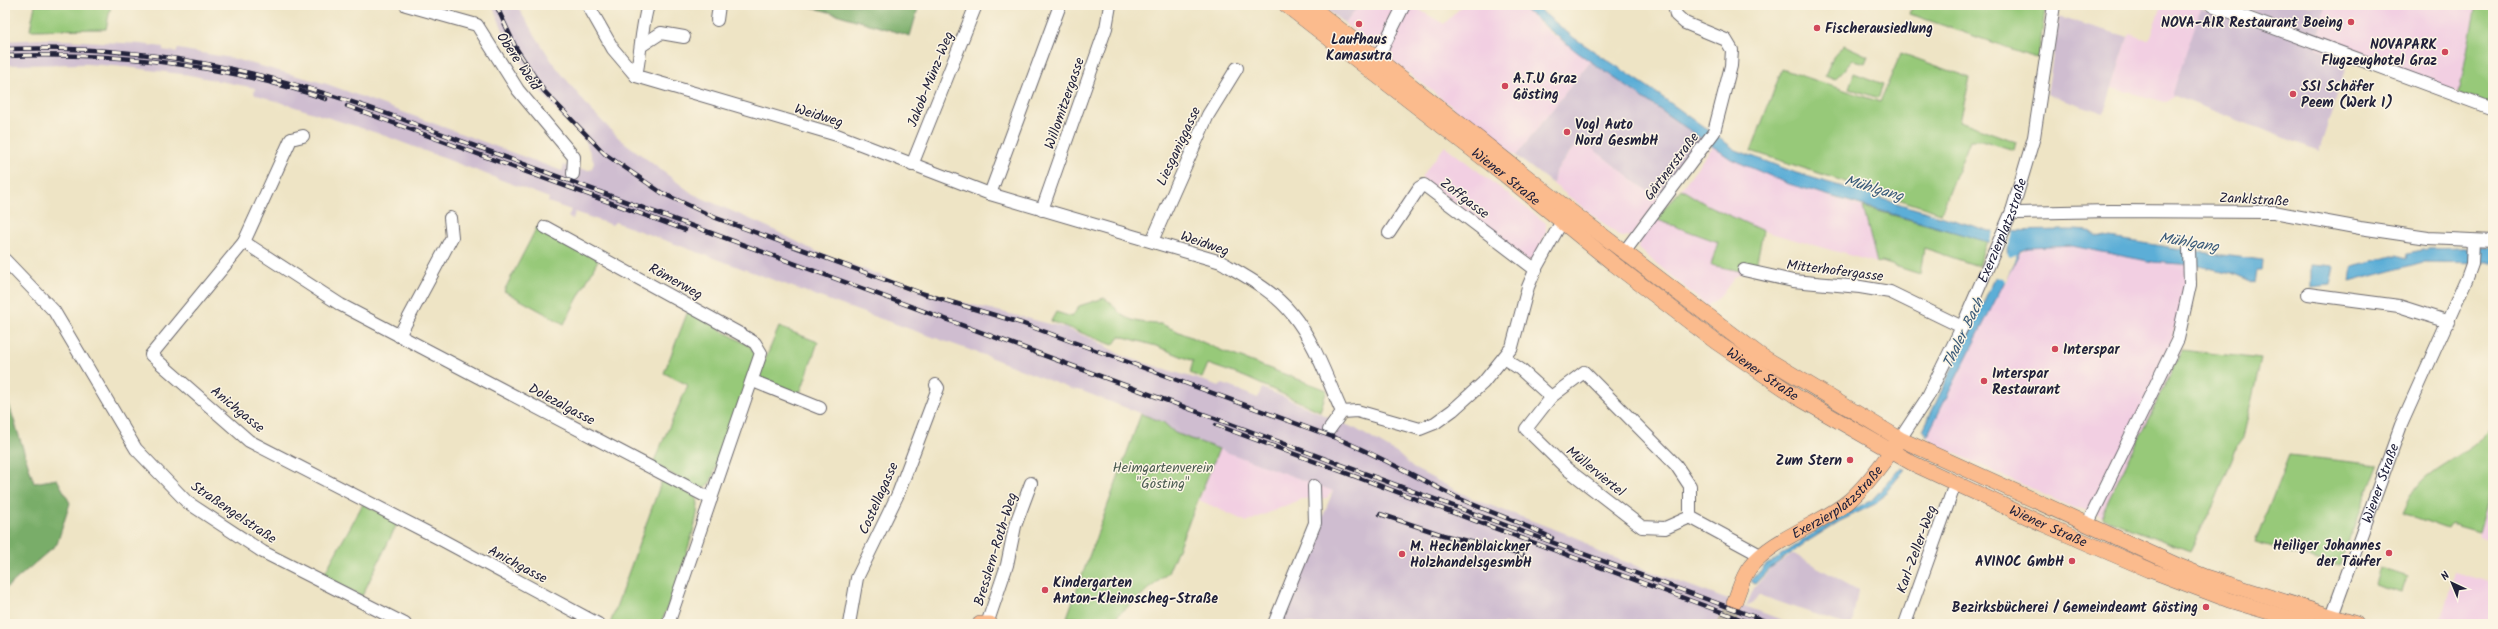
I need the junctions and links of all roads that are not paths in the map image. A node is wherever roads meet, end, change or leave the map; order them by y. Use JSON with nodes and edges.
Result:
{"nodes":[{"id":1,"x":406,"y":5,"type":"edge"},
{"id":2,"x":588,"y":5,"type":"edge"},
{"id":3,"x":648,"y":5,"type":"edge"},
{"id":4,"x":719,"y":5,"type":"edge"},
{"id":5,"x":976,"y":5,"type":"edge"},
{"id":6,"x":1060,"y":5,"type":"edge"},
{"id":7,"x":1110,"y":5,"type":"edge"},
{"id":8,"x":1286,"y":5,"type":"edge"},
{"id":9,"x":1309,"y":5,"type":"edge"},
{"id":10,"x":1404,"y":5,"type":"edge"},
{"id":11,"x":1674,"y":5,"type":"edge"},
{"id":12,"x":2054,"y":5,"type":"edge"},
{"id":13,"x":2212,"y":5,"type":"edge"},
{"id":14,"x":717,"y":20,"type":"dead end"},
{"id":15,"x":684,"y":37,"type":"dead end"},
{"id":16,"x":641,"y":46,"type":"junction"},
{"id":17,"x":1377,"y":59,"type":"junction"},
{"id":18,"x":1237,"y":68,"type":"dead end"},
{"id":19,"x":636,"y":76,"type":"junction"},
{"id":20,"x":2493,"y":109,"type":"edge"},
{"id":21,"x":303,"y":136,"type":"dead end"},
{"id":22,"x":912,"y":165,"type":"junction"},
{"id":23,"x":573,"y":174,"type":"dead end"},
{"id":24,"x":990,"y":194,"type":"junction"},
{"id":25,"x":1042,"y":210,"type":"junction"},
{"id":26,"x":2012,"y":211,"type":"junction"},
{"id":27,"x":1565,"y":216,"type":"junction"},
{"id":28,"x":450,"y":218,"type":"dead end"},
{"id":29,"x":545,"y":227,"type":"dead end"},
{"id":30,"x":1389,"y":233,"type":"dead end"},
{"id":31,"x":1152,"y":241,"type":"junction"},
{"id":32,"x":2493,"y":241,"type":"edge"},
{"id":33,"x":244,"y":242,"type":"junction"},
{"id":34,"x":2473,"y":243,"type":"junction"},
{"id":35,"x":2189,"y":248,"type":"dead end"},
{"id":36,"x":1625,"y":251,"type":"junction"},
{"id":37,"x":5,"y":260,"type":"edge"},
{"id":38,"x":1536,"y":270,"type":"junction"},
{"id":39,"x":1744,"y":270,"type":"dead end"},
{"id":40,"x":2308,"y":294,"type":"dead end"},
{"id":41,"x":2449,"y":322,"type":"junction"},
{"id":42,"x":1962,"y":327,"type":"junction"},
{"id":43,"x":400,"y":336,"type":"junction"},
{"id":44,"x":1505,"y":359,"type":"junction"},
{"id":45,"x":752,"y":381,"type":"junction"},
{"id":46,"x":936,"y":385,"type":"dead end"},
{"id":47,"x":1551,"y":397,"type":"junction"},
{"id":48,"x":820,"y":408,"type":"dead end"},
{"id":49,"x":1342,"y":412,"type":"junction"},
{"id":50,"x":1329,"y":430,"type":"dead end"},
{"id":51,"x":1900,"y":439,"type":"junction"},
{"id":52,"x":1891,"y":451,"type":"junction"},
{"id":53,"x":1030,"y":483,"type":"dead end"},
{"id":54,"x":1955,"y":484,"type":"junction"},
{"id":55,"x":1314,"y":486,"type":"dead end"},
{"id":56,"x":710,"y":499,"type":"junction"},
{"id":57,"x":1690,"y":518,"type":"junction"},
{"id":58,"x":2087,"y":525,"type":"junction"},
{"id":59,"x":1762,"y":556,"type":"junction"},
{"id":60,"x":1734,"y":603,"type":"tunnel mouth"},
{"id":61,"x":2330,"y":621,"type":"edge"},
{"id":62,"x":405,"y":624,"type":"edge"},
{"id":63,"x":598,"y":624,"type":"edge"},
{"id":64,"x":668,"y":624,"type":"edge"},
{"id":65,"x":849,"y":624,"type":"edge"},
{"id":66,"x":980,"y":624,"type":"edge"},
{"id":67,"x":988,"y":624,"type":"edge"},
{"id":68,"x":1274,"y":624,"type":"edge"},
{"id":69,"x":1906,"y":624,"type":"edge"},
{"id":70,"x":2309,"y":624,"type":"edge"},
{"id":71,"x":2356,"y":624,"type":"edge"}],
"edges":[{"from":1,"to":23,"type":"street","name":"Obere Weid"},
{"from":2,"to":19,"type":"street"},
{"from":3,"to":16,"type":"street"},
{"from":4,"to":14,"type":"street"},
{"from":5,"to":22,"type":"street","name":"Jakob-Münz-Weg"},
{"from":6,"to":24,"type":"street"},
{"from":7,"to":25,"type":"street","name":"Willomitzergasse"},
{"from":8,"to":27,"type":"main road","name":"Wiener Straße"},
{"from":9,"to":17,"type":"main road","name":"Wiener Straße"},
{"from":10,"to":17,"type":"street"},
{"from":11,"to":36,"type":"street","name":"Gärtnerstraße"},
{"from":12,"to":26,"type":"street","name":"Exerzierplatzstraße"},
{"from":13,"to":20,"type":"street"},
{"from":15,"to":16,"type":"street"},
{"from":16,"to":19,"type":"street"},
{"from":17,"to":27,"type":"main road","name":"Wiener Straße"},
{"from":18,"to":31,"type":"street","name":"Liesganiggasse"},
{"from":19,"to":22,"type":"street","name":"Weidweg"},
{"from":21,"to":33,"type":"street","name":"Anichgasse"},
{"from":22,"to":24,"type":"street","name":"Weidweg"},
{"from":24,"to":25,"type":"street","name":"Weidweg"},
{"from":25,"to":31,"type":"street","name":"Weidweg"},
{"from":26,"to":34,"type":"street","name":"Zanklstraße"},
{"from":26,"to":42,"type":"street","name":"Exerzierplatzstraße"},
{"from":27,"to":36,"type":"main road","name":"Wiener Straße"},
{"from":27,"to":38,"type":"street"},
{"from":27,"to":52,"type":"main road","name":"Wiener Straße"},
{"from":28,"to":43,"type":"street"},
{"from":29,"to":45,"type":"street","name":"Römerweg"},
{"from":30,"to":38,"type":"street","name":"Zoffgasse"},
{"from":31,"to":49,"type":"street","name":"Weidweg"},
{"from":32,"to":34,"type":"street","name":"Zanklstraße"},
{"from":33,"to":43,"type":"street","name":"Dolezalgasse"},
{"from":33,"to":63,"type":"street","name":"Anichgasse"},
{"from":34,"to":41,"type":"street"},
{"from":35,"to":58,"type":"street","name":"Wiener Straße"},
{"from":36,"to":51,"type":"main road","name":"Wiener Straße"},
{"from":37,"to":62,"type":"street","name":"Straßengelstraße"},
{"from":38,"to":44,"type":"street"},
{"from":39,"to":42,"type":"street","name":"Mitterhofergasse"},
{"from":40,"to":41,"type":"street"},
{"from":41,"to":61,"type":"street","name":"Wiener Straße"},
{"from":42,"to":51,"type":"street","name":"Exerzierplatzstraße"},
{"from":43,"to":56,"type":"street","name":"Dolezalgasse"},
{"from":44,"to":47,"type":"street"},
{"from":44,"to":49,"type":"street"},
{"from":45,"to":48,"type":"street"},
{"from":45,"to":56,"type":"street","name":"Römerweg"},
{"from":46,"to":65,"type":"street","name":"Costellagasse"},
{"from":47,"to":57,"type":"street","name":"Müllerviertel"},
{"from":47,"to":57,"type":"street","name":"Müllerviertel"},
{"from":49,"to":50,"type":"street"},
{"from":51,"to":52,"type":"main road","name":"Exerzierplatzstraße"},
{"from":51,"to":58,"type":"main road","name":"Wiener Straße"},
{"from":52,"to":54,"type":"main road","name":"Wiener Straße"},
{"from":52,"to":59,"type":"main road","name":"Exerzierplatzstraße"},
{"from":53,"to":67,"type":"street","name":"Bresslern-Roth-Weg"},
{"from":54,"to":69,"type":"street","name":"Karl-Zeller-Weg"},
{"from":54,"to":70,"type":"main road","name":"Wiener Straße"},
{"from":55,"to":68,"type":"street"},
{"from":56,"to":64,"type":"street","name":"Römerweg"},
{"from":57,"to":59,"type":"street"},
{"from":58,"to":61,"type":"main road","name":"Wiener Straße"},
{"from":59,"to":60,"type":"main road","name":"Exerzierplatzstraße"},
{"from":61,"to":71,"type":"main road","name":"Wiener Straße"},
{"from":66,"to":67,"type":"main road"}]}
